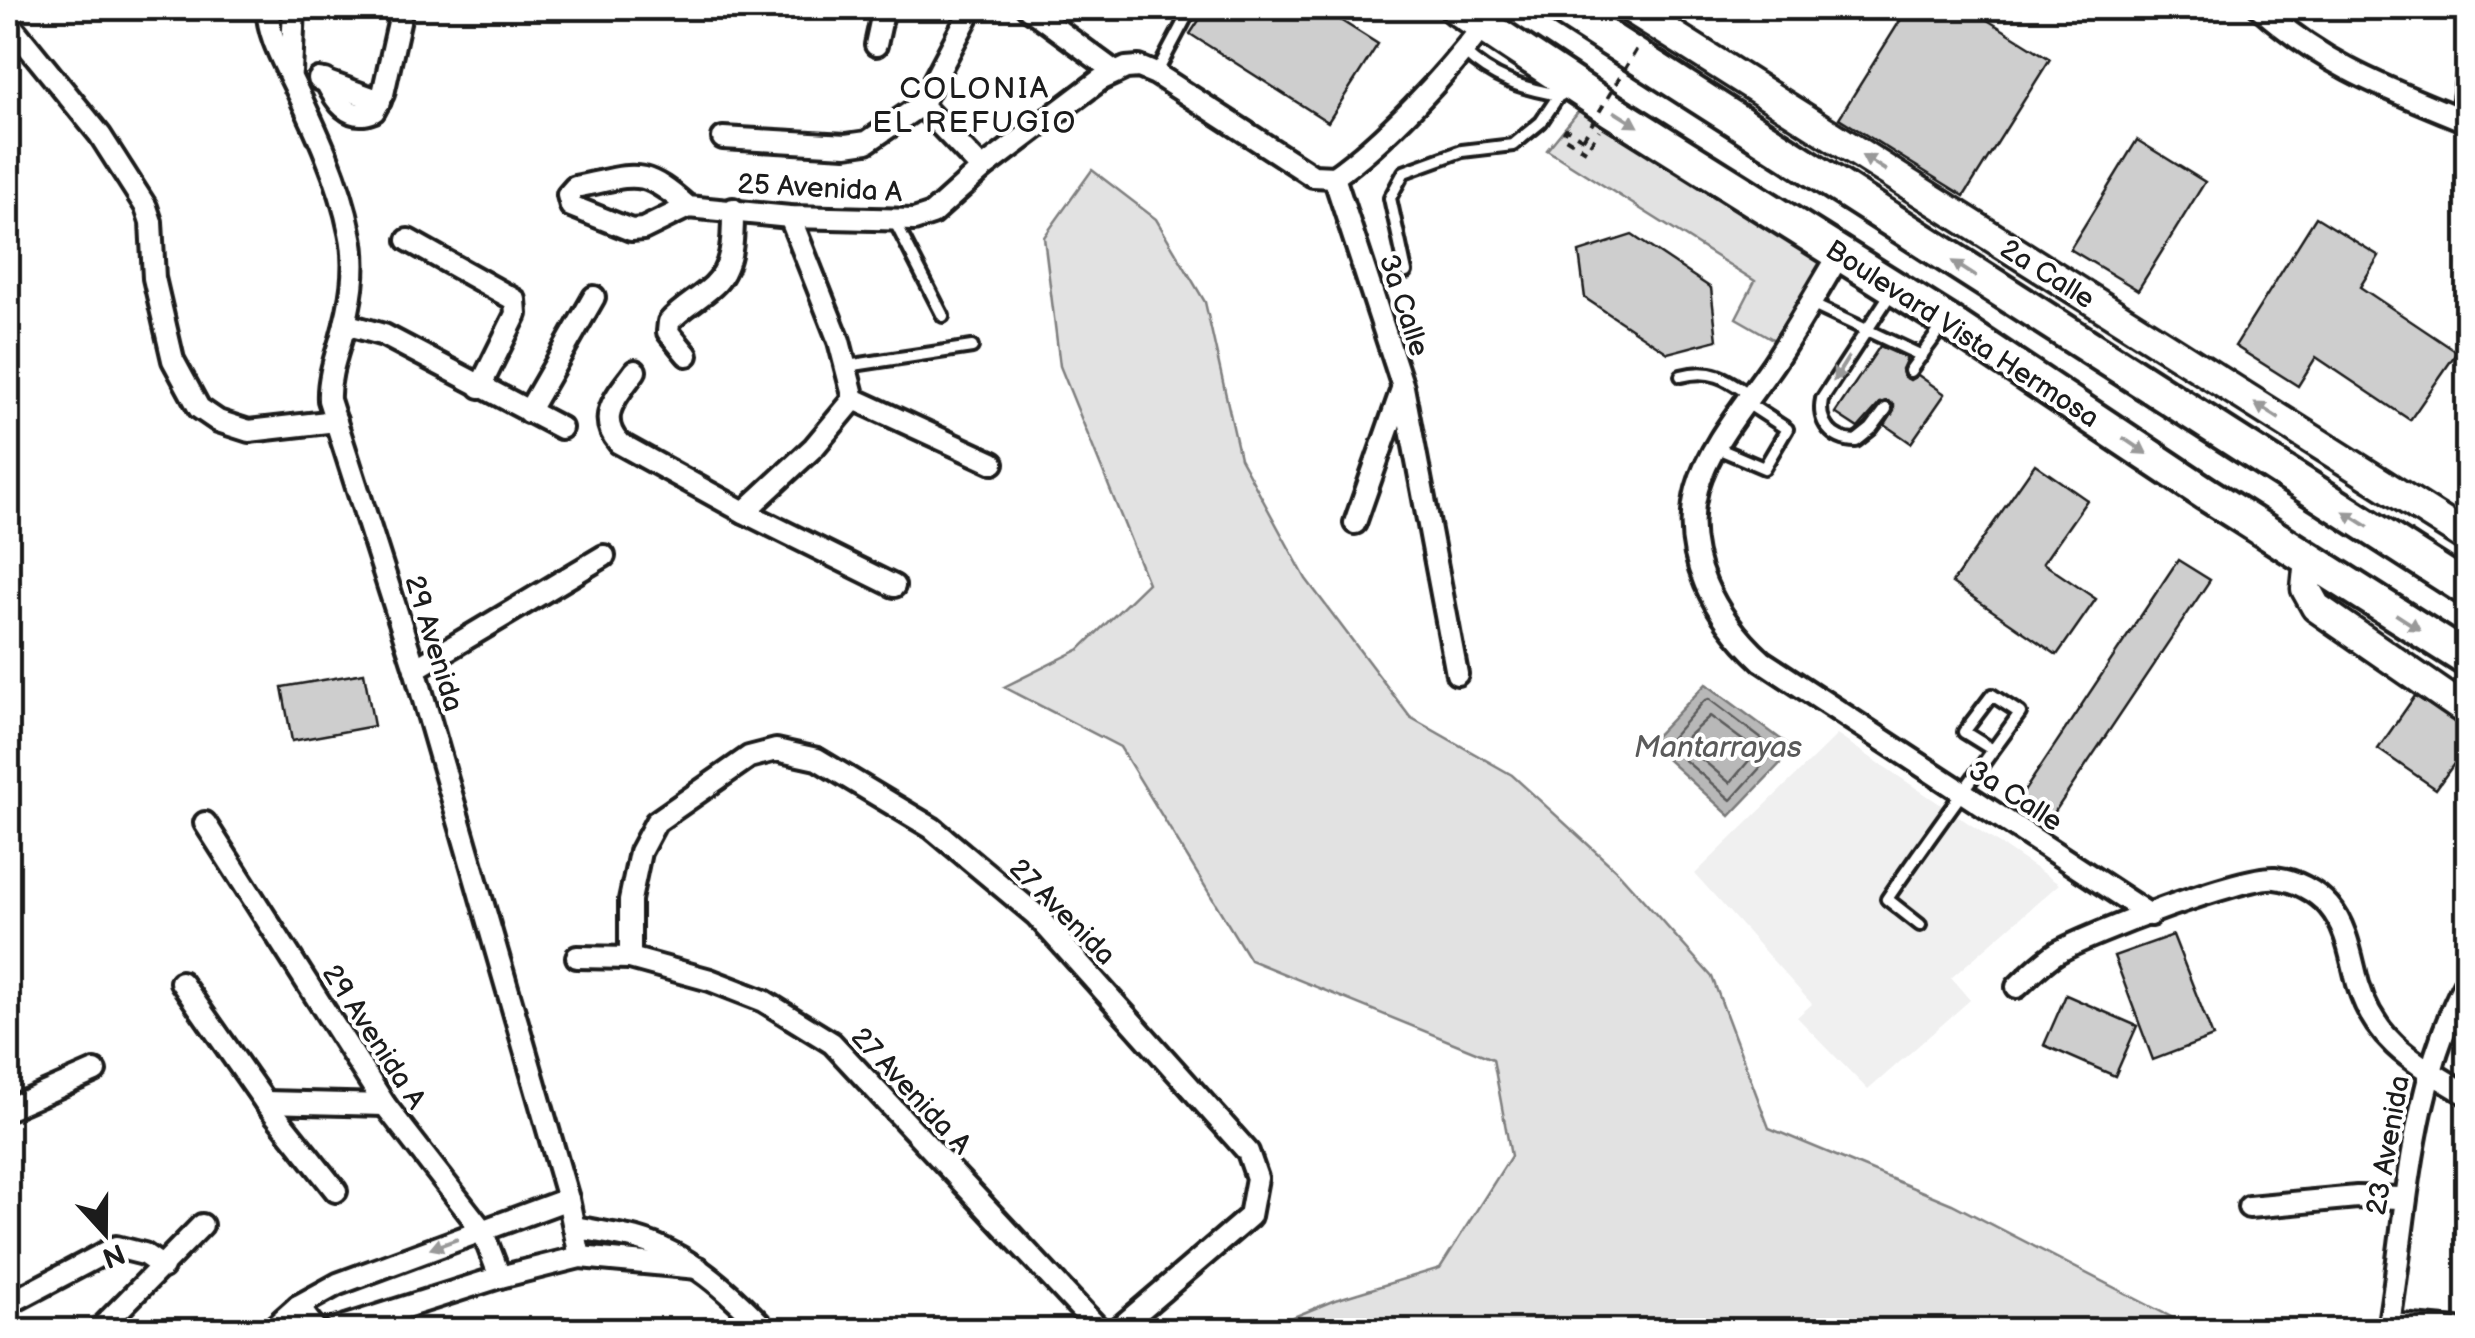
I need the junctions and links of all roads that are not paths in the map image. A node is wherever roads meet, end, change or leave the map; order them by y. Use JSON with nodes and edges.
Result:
{"nodes":[{"id":1,"x":266,"y":8,"type":"edge"},
{"id":2,"x":294,"y":8,"type":"edge"},
{"id":3,"x":396,"y":8,"type":"edge"},
{"id":4,"x":884,"y":8,"type":"edge"},
{"id":5,"x":1028,"y":8,"type":"edge"},
{"id":6,"x":1630,"y":8,"type":"edge"},
{"id":7,"x":2260,"y":8,"type":"edge"},
{"id":8,"x":1186,"y":9,"type":"edge"},
{"id":9,"x":1574,"y":13,"type":"edge"},
{"id":10,"x":969,"y":14,"type":"dead end"},
{"id":11,"x":1470,"y":16,"type":"edge"},
{"id":12,"x":8,"y":22,"type":"edge"},
{"id":13,"x":876,"y":44,"type":"dead end"},
{"id":14,"x":1464,"y":52,"type":"junction"},
{"id":15,"x":1147,"y":71,"type":"junction"},
{"id":16,"x":1115,"y":72,"type":"junction"},
{"id":17,"x":2468,"y":74,"type":"edge"},
{"id":18,"x":292,"y":79,"type":"junction"},
{"id":19,"x":1575,"y":95,"type":"junction"},
{"id":20,"x":921,"y":104,"type":"junction"},
{"id":21,"x":2464,"y":120,"type":"edge"},
{"id":22,"x":722,"y":138,"type":"dead end"},
{"id":23,"x":982,"y":169,"type":"junction"},
{"id":24,"x":1334,"y":178,"type":"junction"},
{"id":25,"x":688,"y":206,"type":"junction"},
{"id":26,"x":733,"y":209,"type":"junction"},
{"id":27,"x":790,"y":217,"type":"junction"},
{"id":28,"x":895,"y":222,"type":"junction"},
{"id":29,"x":408,"y":240,"type":"dead end"},
{"id":30,"x":1841,"y":252,"type":"junction"},
{"id":31,"x":1406,"y":272,"type":"dead end"},
{"id":32,"x":1894,"y":288,"type":"junction"},
{"id":33,"x":594,"y":298,"type":"dead end"},
{"id":34,"x":1810,"y":303,"type":"junction"},
{"id":35,"x":943,"y":316,"type":"dead end"},
{"id":36,"x":345,"y":324,"type":"junction"},
{"id":37,"x":1866,"y":327,"type":"junction"},
{"id":38,"x":1957,"y":327,"type":"junction"},
{"id":39,"x":972,"y":348,"type":"dead end"},
{"id":40,"x":687,"y":355,"type":"dead end"},
{"id":41,"x":1922,"y":356,"type":"junction"},
{"id":42,"x":847,"y":366,"type":"junction"},
{"id":43,"x":635,"y":371,"type":"dead end"},
{"id":44,"x":1910,"y":371,"type":"dead end"},
{"id":45,"x":1680,"y":376,"type":"dead end"},
{"id":46,"x":480,"y":387,"type":"junction"},
{"id":47,"x":1403,"y":387,"type":"junction"},
{"id":48,"x":854,"y":398,"type":"junction"},
{"id":49,"x":1749,"y":399,"type":"junction"},
{"id":50,"x":1886,"y":408,"type":"dead end"},
{"id":51,"x":528,"y":412,"type":"junction"},
{"id":52,"x":2196,"y":418,"type":"junction"},
{"id":53,"x":336,"y":421,"type":"junction"},
{"id":54,"x":560,"y":428,"type":"dead end"},
{"id":55,"x":1717,"y":448,"type":"junction"},
{"id":56,"x":993,"y":463,"type":"dead end"},
{"id":57,"x":744,"y":512,"type":"junction"},
{"id":58,"x":1355,"y":523,"type":"dead end"},
{"id":59,"x":2468,"y":538,"type":"edge"},
{"id":60,"x":604,"y":556,"type":"dead end"},
{"id":61,"x":2308,"y":559,"type":"junction"},
{"id":62,"x":894,"y":586,"type":"dead end"},
{"id":63,"x":2468,"y":590,"type":"edge"},
{"id":64,"x":2466,"y":662,"type":"edge"},
{"id":65,"x":416,"y":669,"type":"junction"},
{"id":66,"x":1457,"y":674,"type":"dead end"},
{"id":67,"x":2468,"y":712,"type":"edge"},
{"id":68,"x":1993,"y":750,"type":"junction"},
{"id":69,"x":1960,"y":791,"type":"junction"},
{"id":70,"x":204,"y":823,"type":"dead end"},
{"id":71,"x":2150,"y":915,"type":"junction"},
{"id":72,"x":1920,"y":926,"type":"dead end"},
{"id":73,"x":576,"y":957,"type":"dead end"},
{"id":74,"x":630,"y":958,"type":"junction"},
{"id":75,"x":2468,"y":977,"type":"edge"},
{"id":76,"x":182,"y":982,"type":"dead end"},
{"id":77,"x":2018,"y":987,"type":"dead end"},
{"id":78,"x":2428,"y":1070,"type":"junction"},
{"id":79,"x":95,"y":1071,"type":"dead end"},
{"id":80,"x":2468,"y":1095,"type":"edge"},
{"id":81,"x":264,"y":1102,"type":"junction"},
{"id":82,"x":386,"y":1106,"type":"junction"},
{"id":83,"x":8,"y":1109,"type":"edge"},
{"id":84,"x":336,"y":1191,"type":"dead end"},
{"id":85,"x":2404,"y":1198,"type":"junction"},
{"id":86,"x":568,"y":1199,"type":"junction"},
{"id":87,"x":2249,"y":1207,"type":"dead end"},
{"id":88,"x":202,"y":1225,"type":"dead end"},
{"id":89,"x":574,"y":1227,"type":"junction"},
{"id":90,"x":482,"y":1230,"type":"junction"},
{"id":91,"x":580,"y":1257,"type":"junction"},
{"id":92,"x":163,"y":1267,"type":"junction"},
{"id":93,"x":698,"y":1268,"type":"junction"},
{"id":94,"x":500,"y":1277,"type":"junction"},
{"id":95,"x":8,"y":1304,"type":"edge"},
{"id":96,"x":298,"y":1306,"type":"junction"},
{"id":97,"x":2389,"y":1324,"type":"edge"},
{"id":98,"x":2468,"y":1326,"type":"edge"},
{"id":99,"x":98,"y":1330,"type":"edge"},
{"id":100,"x":271,"y":1330,"type":"edge"},
{"id":101,"x":316,"y":1330,"type":"edge"},
{"id":102,"x":334,"y":1330,"type":"edge"},
{"id":103,"x":766,"y":1330,"type":"edge"},
{"id":104,"x":1100,"y":1330,"type":"edge"},
{"id":105,"x":1117,"y":1330,"type":"edge"}],
"edges":[{"from":1,"to":18,"type":"street","name":"29 Avenida"},
{"from":2,"to":18,"type":"street","name":"29 Avenida"},
{"from":3,"to":18,"type":"street"},
{"from":4,"to":13,"type":"street"},
{"from":5,"to":16,"type":"street"},
{"from":59,"to":6,"type":"street","name":"2a Calle","one_way":true},
{"from":7,"to":21,"type":"street"},
{"from":8,"to":15,"type":"lane"},
{"from":52,"to":9,"type":"main road","name":"Boulevard Vista Hermosa","one_way":true},
{"from":10,"to":20,"type":"street"},
{"from":11,"to":14,"type":"street"},
{"from":11,"to":19,"type":"main road","name":"Boulevard Vista Hermosa"},
{"from":12,"to":53,"type":"street"},
{"from":14,"to":19,"type":"lane"},
{"from":14,"to":24,"type":"street"},
{"from":15,"to":16,"type":"street","name":"25 Avenida A"},
{"from":15,"to":24,"type":"street"},
{"from":16,"to":23,"type":"street","name":"25 Avenida A"},
{"from":17,"to":21,"type":"street"},
{"from":18,"to":36,"type":"street","name":"29 Avenida"},
{"from":19,"to":30,"type":"main road","name":"Boulevard Vista Hermosa","one_way":true},
{"from":19,"to":31,"type":"lane"},
{"from":20,"to":22,"type":"street"},
{"from":20,"to":23,"type":"street"},
{"from":23,"to":28,"type":"street","name":"25 Avenida A"},
{"from":24,"to":47,"type":"street","name":"3a Calle"},
{"from":25,"to":25,"type":"street"},
{"from":25,"to":26,"type":"street","name":"25 Avenida A"},
{"from":26,"to":27,"type":"street","name":"25 Avenida A"},
{"from":26,"to":40,"type":"street"},
{"from":27,"to":28,"type":"street","name":"25 Avenida A"},
{"from":27,"to":42,"type":"street"},
{"from":28,"to":35,"type":"lane"},
{"from":29,"to":46,"type":"street"},
{"from":30,"to":32,"type":"main road","name":"Boulevard Vista Hermosa"},
{"from":30,"to":34,"type":"street"},
{"from":32,"to":37,"type":"lane"},
{"from":32,"to":38,"type":"main road","name":"Boulevard Vista Hermosa"},
{"from":33,"to":51,"type":"street"},
{"from":34,"to":37,"type":"lane"},
{"from":34,"to":49,"type":"street"},
{"from":36,"to":46,"type":"street"},
{"from":36,"to":53,"type":"street","name":"29 Avenida"},
{"from":37,"to":41,"type":"lane"},
{"from":37,"to":50,"type":"lane","one_way":true},
{"from":38,"to":41,"type":"lane"},
{"from":38,"to":52,"type":"main road"},
{"from":38,"to":61,"type":"main road","name":"Boulevard Vista Hermosa","one_way":true},
{"from":39,"to":42,"type":"lane"},
{"from":41,"to":44,"type":"lane"},
{"from":42,"to":48,"type":"street"},
{"from":43,"to":57,"type":"street"},
{"from":45,"to":49,"type":"lane"},
{"from":46,"to":51,"type":"street"},
{"from":47,"to":58,"type":"street"},
{"from":47,"to":66,"type":"street","name":"3a Calle"},
{"from":48,"to":56,"type":"street"},
{"from":48,"to":57,"type":"street"},
{"from":49,"to":55,"type":"street"},
{"from":49,"to":55,"type":"lane"},
{"from":51,"to":54,"type":"street"},
{"from":63,"to":52,"type":"main road","name":"Boulevard Vista Hermosa","one_way":true},
{"from":53,"to":65,"type":"street","name":"29 Avenida"},
{"from":55,"to":69,"type":"street","name":"3a Calle"},
{"from":57,"to":62,"type":"street"},
{"from":60,"to":65,"type":"street"},
{"from":61,"to":64,"type":"main road","name":"Boulevard Vista Hermosa","one_way":true},
{"from":61,"to":67,"type":"street"},
{"from":65,"to":86,"type":"street","name":"29 Avenida"},
{"from":68,"to":68,"type":"lane"},
{"from":68,"to":69,"type":"lane"},
{"from":69,"to":71,"type":"street","name":"3a Calle"},
{"from":69,"to":72,"type":"lane"},
{"from":70,"to":82,"type":"street","name":"29 Avenida A"},
{"from":71,"to":77,"type":"street"},
{"from":71,"to":78,"type":"street"},
{"from":73,"to":74,"type":"street","name":"27 Avenida A"},
{"from":74,"to":104,"type":"street","name":"27 Avenida A"},
{"from":74,"to":105,"type":"street","name":"27 Avenida"},
{"from":75,"to":78,"type":"street","name":"23 Avenida"},
{"from":76,"to":81,"type":"street"},
{"from":78,"to":80,"type":"street"},
{"from":78,"to":85,"type":"street","name":"23 Avenida"},
{"from":79,"to":83,"type":"street"},
{"from":81,"to":82,"type":"street"},
{"from":81,"to":84,"type":"street"},
{"from":82,"to":90,"type":"street","name":"29 Avenida A"},
{"from":85,"to":87,"type":"street"},
{"from":85,"to":97,"type":"street","name":"23 Avenida"},
{"from":86,"to":89,"type":"street","name":"29 Avenida"},
{"from":86,"to":90,"type":"street"},
{"from":88,"to":92,"type":"street"},
{"from":89,"to":91,"type":"street","name":"29 Avenida"},
{"from":89,"to":93,"type":"street"},
{"from":90,"to":94,"type":"street","name":"29 Avenida A"},
{"from":90,"to":96,"type":"street","one_way":true},
{"from":91,"to":93,"type":"street"},
{"from":91,"to":94,"type":"street"},
{"from":92,"to":95,"type":"street"},
{"from":92,"to":99,"type":"street"},
{"from":93,"to":103,"type":"street"},
{"from":94,"to":102,"type":"street"},
{"from":96,"to":100,"type":"street"},
{"from":96,"to":101,"type":"street"},
{"from":97,"to":98,"type":"lane"}]}
